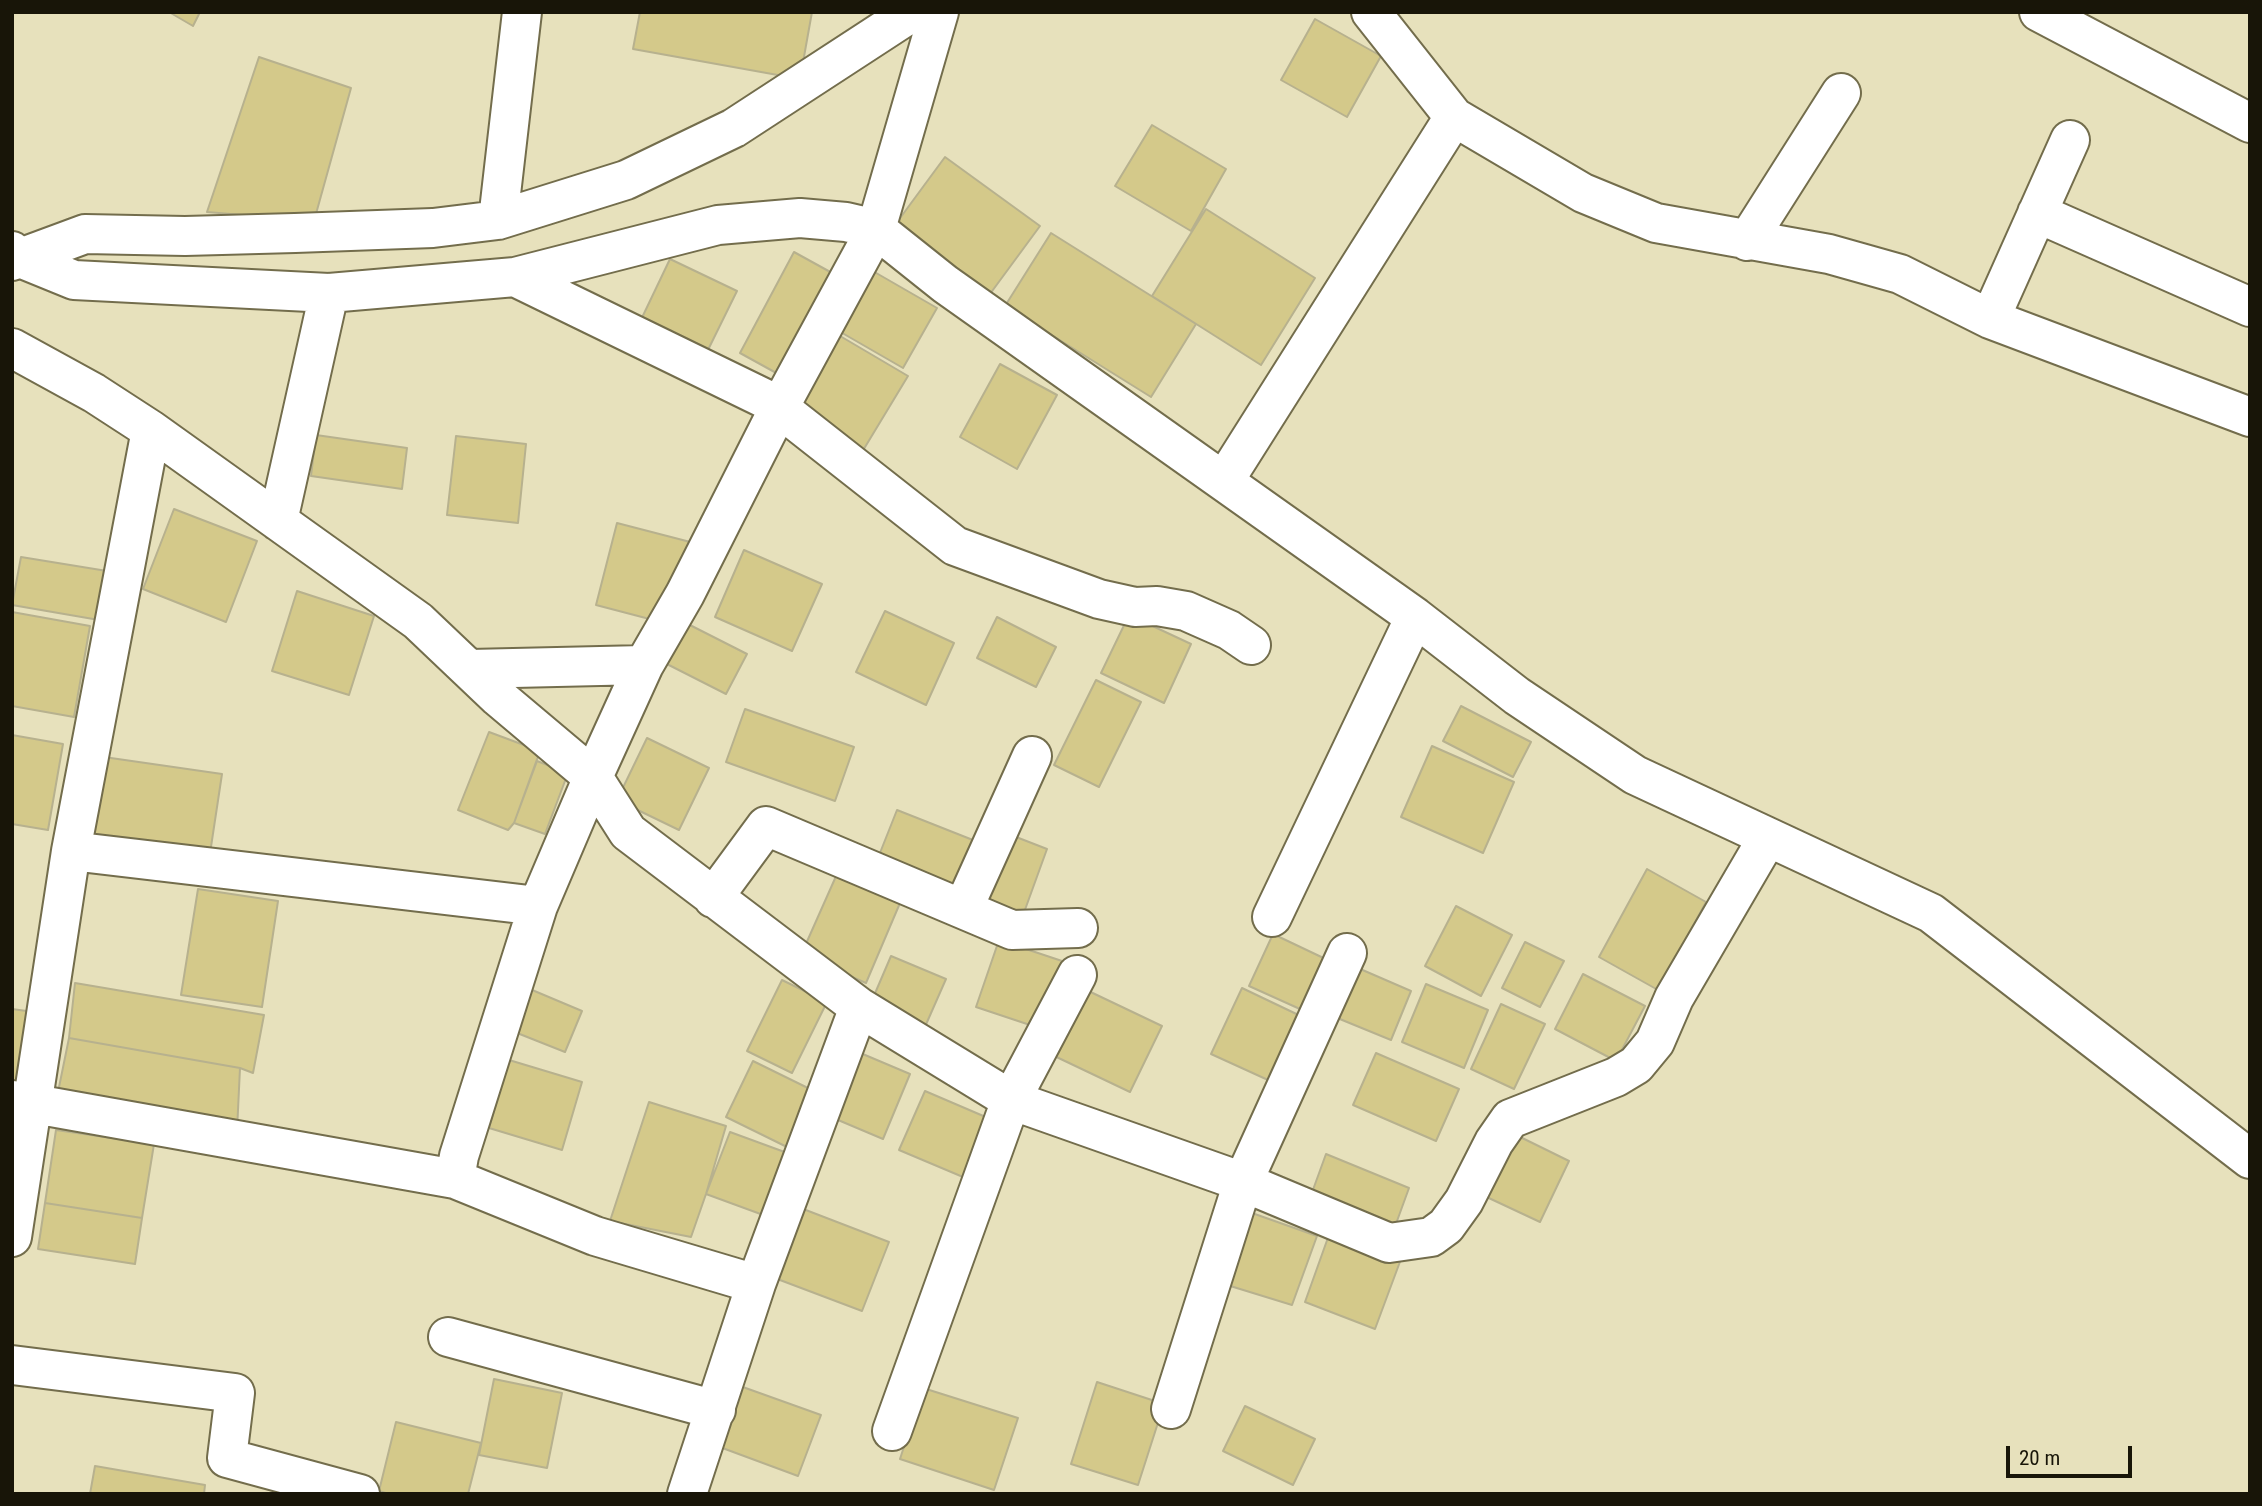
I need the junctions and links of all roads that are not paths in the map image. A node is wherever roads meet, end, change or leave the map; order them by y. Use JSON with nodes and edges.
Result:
{"nodes":[{"id":1,"x":522,"y":12,"type":"edge"},
{"id":2,"x":912,"y":12,"type":"edge"},
{"id":3,"x":939,"y":12,"type":"edge"},
{"id":4,"x":1371,"y":12,"type":"edge"},
{"id":5,"x":2039,"y":12,"type":"edge"},
{"id":6,"x":1840,"y":93,"type":"dead end"},
{"id":7,"x":1454,"y":117,"type":"junction"},
{"id":8,"x":2250,"y":123,"type":"edge"},
{"id":9,"x":2070,"y":140,"type":"dead end"},
{"id":10,"x":2038,"y":213,"type":"junction"},
{"id":11,"x":498,"y":220,"type":"junction"},
{"id":12,"x":876,"y":229,"type":"junction"},
{"id":13,"x":1747,"y":241,"type":"junction"},
{"id":14,"x":15,"y":257,"type":"edge"},
{"id":15,"x":515,"y":277,"type":"junction"},
{"id":16,"x":329,"y":293,"type":"junction"},
{"id":17,"x":2250,"y":307,"type":"edge"},
{"id":18,"x":1990,"y":319,"type":"junction"},
{"id":19,"x":12,"y":348,"type":"edge"},
{"id":20,"x":780,"y":406,"type":"junction"},
{"id":21,"x":2250,"y":417,"type":"edge"},
{"id":22,"x":150,"y":430,"type":"junction"},
{"id":23,"x":1224,"y":481,"type":"junction"},
{"id":24,"x":278,"y":521,"type":"junction"},
{"id":25,"x":1415,"y":617,"type":"junction"},
{"id":26,"x":1251,"y":645,"type":"dead end"},
{"id":27,"x":644,"y":665,"type":"junction"},
{"id":28,"x":470,"y":669,"type":"junction"},
{"id":29,"x":1032,"y":755,"type":"dead end"},
{"id":30,"x":593,"y":777,"type":"junction"},
{"id":31,"x":1768,"y":837,"type":"junction"},
{"id":32,"x":71,"y":851,"type":"junction"},
{"id":33,"x":713,"y":898,"type":"junction"},
{"id":34,"x":538,"y":906,"type":"junction"},
{"id":35,"x":962,"y":909,"type":"junction"},
{"id":36,"x":1272,"y":918,"type":"dead end"},
{"id":37,"x":1078,"y":928,"type":"dead end"},
{"id":38,"x":1347,"y":953,"type":"dead end"},
{"id":39,"x":1077,"y":975,"type":"dead end"},
{"id":40,"x":859,"y":1007,"type":"junction"},
{"id":41,"x":1011,"y":1100,"type":"junction"},
{"id":42,"x":22,"y":1102,"type":"edge"},
{"id":43,"x":2250,"y":1159,"type":"edge"},
{"id":44,"x":455,"y":1180,"type":"junction"},
{"id":45,"x":1243,"y":1182,"type":"junction"},
{"id":46,"x":12,"y":1237,"type":"edge"},
{"id":47,"x":756,"y":1284,"type":"junction"},
{"id":48,"x":448,"y":1337,"type":"dead end"},
{"id":49,"x":12,"y":1366,"type":"edge"},
{"id":50,"x":1171,"y":1409,"type":"dead end"},
{"id":51,"x":716,"y":1410,"type":"junction"},
{"id":52,"x":892,"y":1431,"type":"dead end"},
{"id":53,"x":360,"y":1494,"type":"edge"},
{"id":54,"x":687,"y":1494,"type":"edge"}],
"edges":[{"from":1,"to":11,"type":"street"},
{"from":2,"to":11,"type":"street"},
{"from":3,"to":12,"type":"street"},
{"from":4,"to":7,"type":"street"},
{"from":5,"to":8,"type":"street"},
{"from":6,"to":13,"type":"street"},
{"from":7,"to":13,"type":"street"},
{"from":7,"to":23,"type":"street"},
{"from":9,"to":10,"type":"street"},
{"from":10,"to":17,"type":"street"},
{"from":10,"to":18,"type":"street"},
{"from":11,"to":14,"type":"street"},
{"from":12,"to":15,"type":"street"},
{"from":12,"to":20,"type":"street"},
{"from":12,"to":23,"type":"street"},
{"from":13,"to":18,"type":"street"},
{"from":14,"to":16,"type":"street"},
{"from":15,"to":16,"type":"street"},
{"from":15,"to":20,"type":"street"},
{"from":16,"to":24,"type":"street"},
{"from":18,"to":21,"type":"street"},
{"from":19,"to":22,"type":"street"},
{"from":20,"to":26,"type":"street"},
{"from":20,"to":27,"type":"street"},
{"from":22,"to":24,"type":"street"},
{"from":22,"to":32,"type":"street"},
{"from":23,"to":25,"type":"street"},
{"from":24,"to":28,"type":"street"},
{"from":25,"to":31,"type":"street"},
{"from":25,"to":36,"type":"street"},
{"from":27,"to":28,"type":"street"},
{"from":27,"to":30,"type":"street"},
{"from":28,"to":30,"type":"street"},
{"from":29,"to":35,"type":"street"},
{"from":30,"to":33,"type":"street"},
{"from":30,"to":34,"type":"street"},
{"from":31,"to":43,"type":"street"},
{"from":31,"to":45,"type":"street"},
{"from":32,"to":34,"type":"street"},
{"from":32,"to":42,"type":"street"},
{"from":33,"to":35,"type":"street"},
{"from":33,"to":40,"type":"street"},
{"from":34,"to":44,"type":"street"},
{"from":35,"to":37,"type":"street"},
{"from":38,"to":45,"type":"street"},
{"from":39,"to":41,"type":"street"},
{"from":40,"to":41,"type":"street"},
{"from":40,"to":47,"type":"street"},
{"from":41,"to":45,"type":"street"},
{"from":41,"to":52,"type":"street"},
{"from":42,"to":44,"type":"street"},
{"from":42,"to":46,"type":"street"},
{"from":44,"to":47,"type":"street"},
{"from":45,"to":50,"type":"street"},
{"from":47,"to":51,"type":"street"},
{"from":48,"to":51,"type":"street"},
{"from":49,"to":53,"type":"street"},
{"from":51,"to":54,"type":"street"}]}
